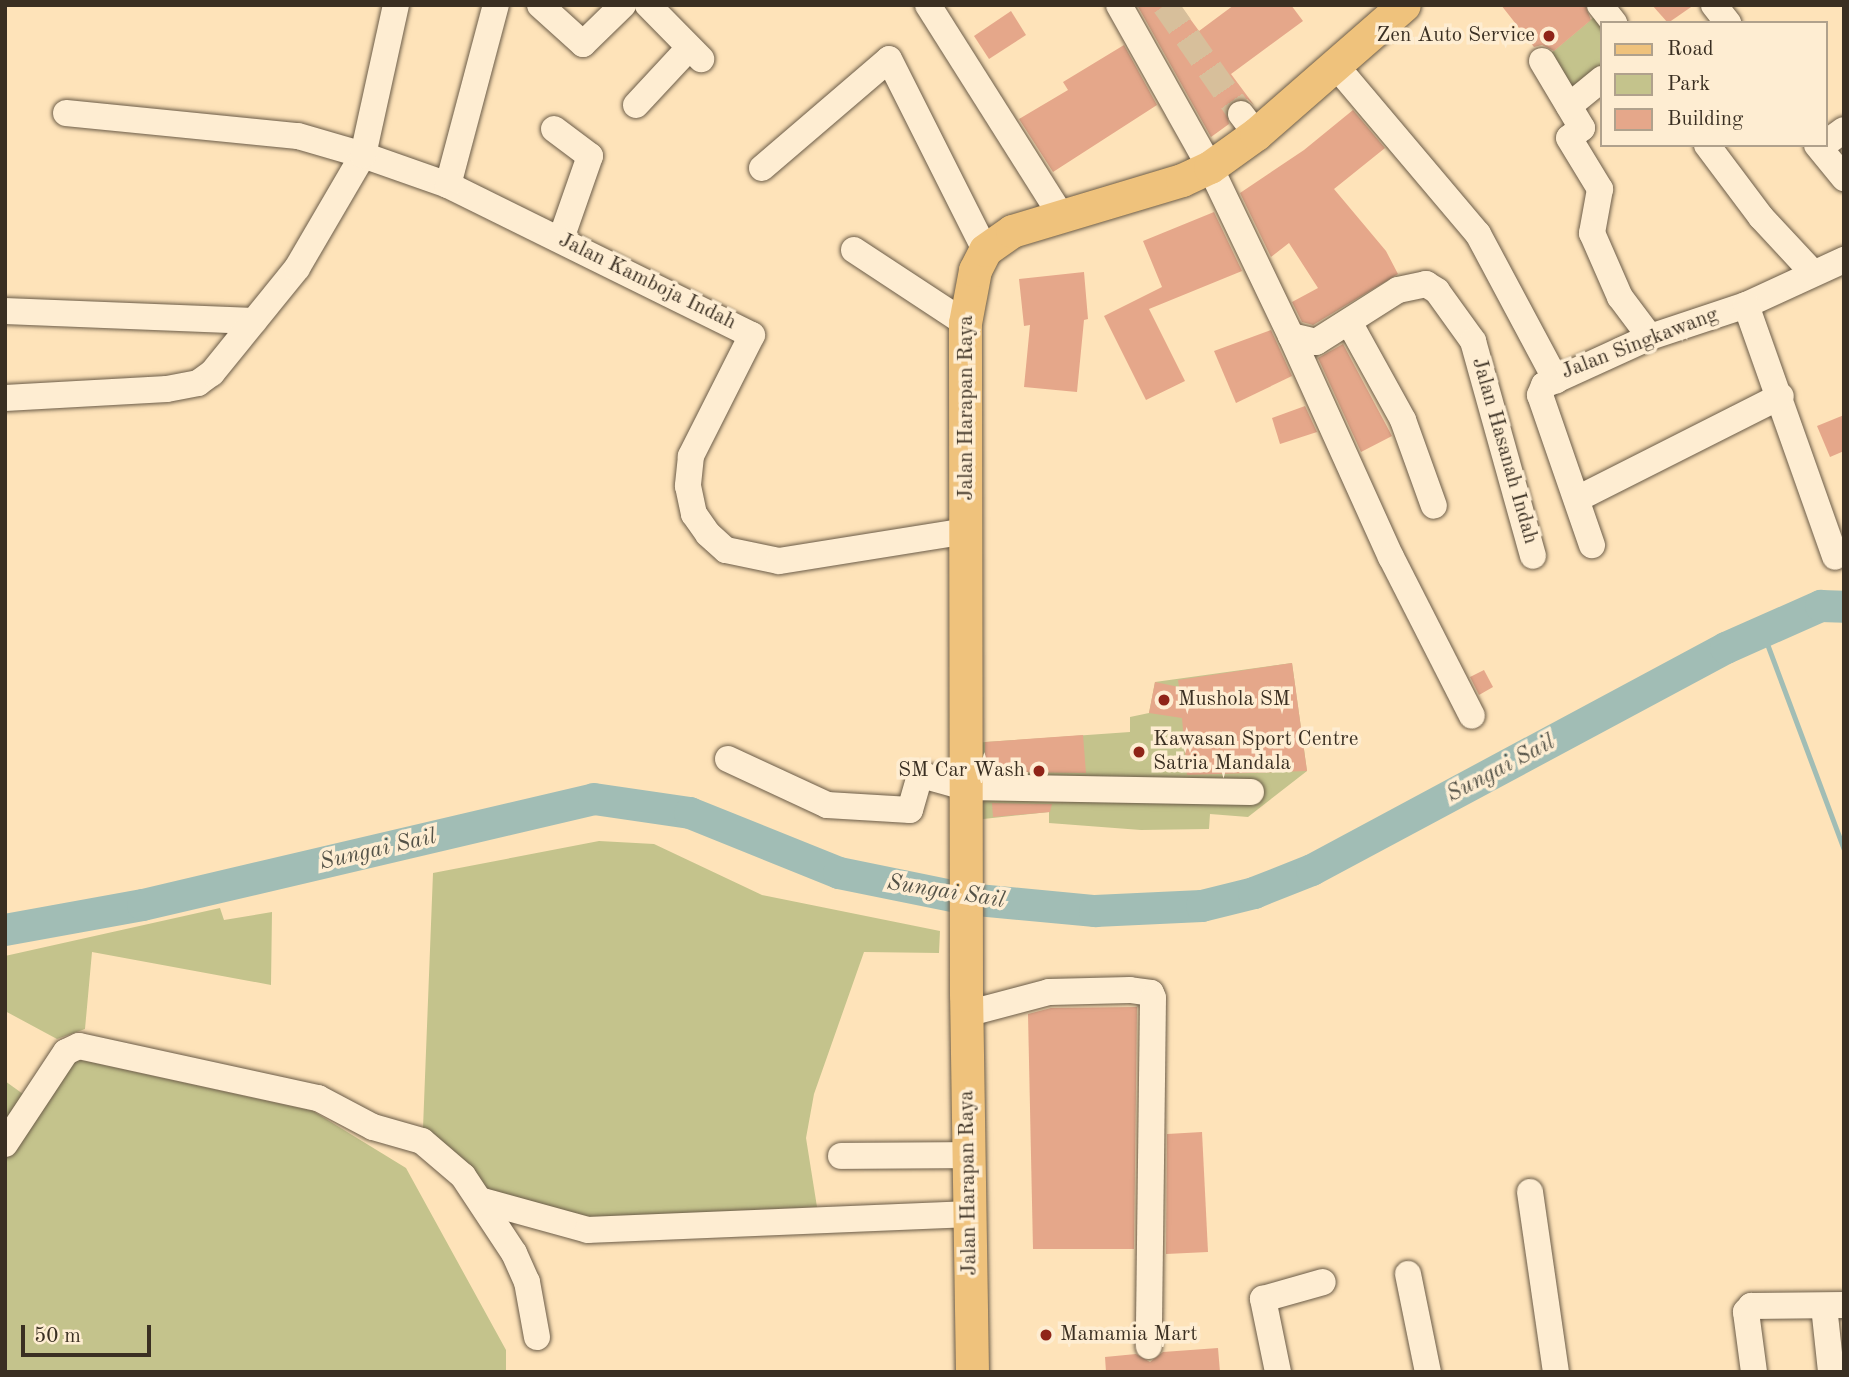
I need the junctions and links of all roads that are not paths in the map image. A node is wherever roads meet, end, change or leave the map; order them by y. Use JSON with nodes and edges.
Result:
{"nodes":[{"id":1,"x":397,"y":5,"type":"edge"},
{"id":2,"x":496,"y":5,"type":"edge"},
{"id":3,"x":540,"y":5,"type":"edge"},
{"id":4,"x":623,"y":5,"type":"edge"},
{"id":5,"x":648,"y":5,"type":"edge"},
{"id":6,"x":928,"y":5,"type":"edge"},
{"id":7,"x":1119,"y":5,"type":"edge"},
{"id":8,"x":1404,"y":5,"type":"edge"},
{"id":9,"x":1600,"y":5,"type":"edge"},
{"id":10,"x":1714,"y":5,"type":"edge"},
{"id":11,"x":1612,"y":21,"type":"edge"},
{"id":12,"x":1726,"y":21,"type":"edge"},
{"id":13,"x":1542,"y":61,"type":"dead end"},
{"id":14,"x":1336,"y":66,"type":"junction"},
{"id":15,"x":1601,"y":80,"type":"edge"},
{"id":16,"x":636,"y":105,"type":"dead end"},
{"id":17,"x":1569,"y":106,"type":"junction"},
{"id":18,"x":66,"y":113,"type":"dead end"},
{"id":19,"x":554,"y":129,"type":"dead end"},
{"id":20,"x":1844,"y":131,"type":"edge"},
{"id":21,"x":1828,"y":141,"type":"edge"},
{"id":22,"x":1708,"y":147,"type":"edge"},
{"id":23,"x":1822,"y":147,"type":"edge"},
{"id":24,"x":363,"y":155,"type":"junction"},
{"id":25,"x":1210,"y":167,"type":"junction"},
{"id":26,"x":762,"y":168,"type":"dead end"},
{"id":27,"x":1844,"y":178,"type":"edge"},
{"id":28,"x":448,"y":185,"type":"junction"},
{"id":29,"x":1061,"y":215,"type":"junction"},
{"id":30,"x":561,"y":239,"type":"junction"},
{"id":31,"x":854,"y":250,"type":"dead end"},
{"id":32,"x":985,"y":250,"type":"junction"},
{"id":33,"x":1844,"y":260,"type":"edge"},
{"id":34,"x":1813,"y":273,"type":"junction"},
{"id":35,"x":1746,"y":305,"type":"junction"},
{"id":36,"x":5,"y":311,"type":"edge"},
{"id":37,"x":254,"y":321,"type":"junction"},
{"id":38,"x":1349,"y":322,"type":"junction"},
{"id":39,"x":965,"y":323,"type":"junction"},
{"id":40,"x":1292,"y":336,"type":"junction"},
{"id":41,"x":1650,"y":337,"type":"junction"},
{"id":42,"x":1556,"y":380,"type":"junction"},
{"id":43,"x":1781,"y":396,"type":"junction"},
{"id":44,"x":5,"y":398,"type":"edge"},
{"id":45,"x":1579,"y":498,"type":"junction"},
{"id":46,"x":1434,"y":506,"type":"dead end"},
{"id":47,"x":967,"y":531,"type":"junction"},
{"id":48,"x":1592,"y":545,"type":"dead end"},
{"id":49,"x":1533,"y":556,"type":"dead end"},
{"id":50,"x":1835,"y":557,"type":"dead end"},
{"id":51,"x":1472,"y":716,"type":"dead end"},
{"id":52,"x":728,"y":759,"type":"dead end"},
{"id":53,"x":1251,"y":792,"type":"dead end"},
{"id":54,"x":965,"y":799,"type":"junction"},
{"id":55,"x":966,"y":1005,"type":"junction"},
{"id":56,"x":5,"y":1144,"type":"edge"},
{"id":57,"x":969,"y":1155,"type":"junction"},
{"id":58,"x":841,"y":1156,"type":"dead end"},
{"id":59,"x":1530,"y":1192,"type":"dead end"},
{"id":60,"x":483,"y":1201,"type":"junction"},
{"id":61,"x":970,"y":1214,"type":"junction"},
{"id":62,"x":1408,"y":1274,"type":"dead end"},
{"id":63,"x":1323,"y":1282,"type":"dead end"},
{"id":64,"x":1834,"y":1305,"type":"edge"},
{"id":65,"x":537,"y":1338,"type":"dead end"},
{"id":66,"x":1149,"y":1346,"type":"dead end"},
{"id":67,"x":972,"y":1372,"type":"edge"},
{"id":68,"x":1278,"y":1372,"type":"edge"},
{"id":69,"x":1428,"y":1372,"type":"edge"},
{"id":70,"x":1556,"y":1372,"type":"edge"},
{"id":71,"x":1754,"y":1372,"type":"edge"},
{"id":72,"x":1831,"y":1372,"type":"edge"}],
"edges":[{"from":1,"to":24,"type":"street"},
{"from":2,"to":28,"type":"street"},
{"from":3,"to":4,"type":"street"},
{"from":5,"to":16,"type":"street"},
{"from":6,"to":29,"type":"street"},
{"from":7,"to":25,"type":"street"},
{"from":8,"to":14,"type":"main road"},
{"from":9,"to":11,"type":"street"},
{"from":10,"to":12,"type":"street"},
{"from":13,"to":17,"type":"street"},
{"from":14,"to":25,"type":"main road"},
{"from":14,"to":42,"type":"street","name":"Jalan Singkawang"},
{"from":15,"to":17,"type":"street"},
{"from":17,"to":41,"type":"street"},
{"from":18,"to":24,"type":"street","name":"Jalan Kamboja Indah"},
{"from":19,"to":30,"type":"street"},
{"from":20,"to":21,"type":"street"},
{"from":22,"to":34,"type":"street"},
{"from":23,"to":27,"type":"street"},
{"from":24,"to":28,"type":"street","name":"Jalan Kamboja Indah"},
{"from":24,"to":37,"type":"street"},
{"from":25,"to":29,"type":"main road"},
{"from":25,"to":40,"type":"street"},
{"from":26,"to":32,"type":"street"},
{"from":28,"to":30,"type":"street","name":"Jalan Kamboja Indah"},
{"from":29,"to":32,"type":"main road"},
{"from":30,"to":47,"type":"street","name":"Jalan Kamboja Indah"},
{"from":31,"to":39,"type":"street"},
{"from":32,"to":39,"type":"main road","name":"Jalan Harapan Raya"},
{"from":33,"to":34,"type":"street","name":"Jalan Singkawang"},
{"from":34,"to":35,"type":"street","name":"Jalan Singkawang"},
{"from":35,"to":41,"type":"street","name":"Jalan Singkawang"},
{"from":35,"to":43,"type":"street"},
{"from":36,"to":37,"type":"street"},
{"from":37,"to":44,"type":"street"},
{"from":38,"to":40,"type":"street","name":"Jalan Hasanah Indah"},
{"from":38,"to":46,"type":"street"},
{"from":38,"to":49,"type":"street","name":"Jalan Hasanah Indah"},
{"from":39,"to":47,"type":"main road","name":"Jalan Harapan Raya"},
{"from":40,"to":51,"type":"street"},
{"from":41,"to":42,"type":"street","name":"Jalan Singkawang"},
{"from":42,"to":45,"type":"street"},
{"from":43,"to":45,"type":"street"},
{"from":43,"to":50,"type":"street"},
{"from":45,"to":48,"type":"street"},
{"from":47,"to":54,"type":"main road","name":"Jalan Harapan Raya"},
{"from":52,"to":54,"type":"street"},
{"from":53,"to":54,"type":"street"},
{"from":54,"to":55,"type":"main road","name":"Jalan Harapan Raya"},
{"from":55,"to":57,"type":"main road","name":"Jalan Harapan Raya"},
{"from":55,"to":66,"type":"street"},
{"from":56,"to":60,"type":"street"},
{"from":57,"to":58,"type":"street"},
{"from":57,"to":61,"type":"main road","name":"Jalan Harapan Raya"},
{"from":59,"to":70,"type":"street"},
{"from":60,"to":61,"type":"street"},
{"from":60,"to":65,"type":"street"},
{"from":61,"to":67,"type":"main road","name":"Jalan Harapan Raya"},
{"from":62,"to":69,"type":"street"},
{"from":63,"to":68,"type":"street"},
{"from":64,"to":71,"type":"street"},
{"from":64,"to":72,"type":"street"}]}
